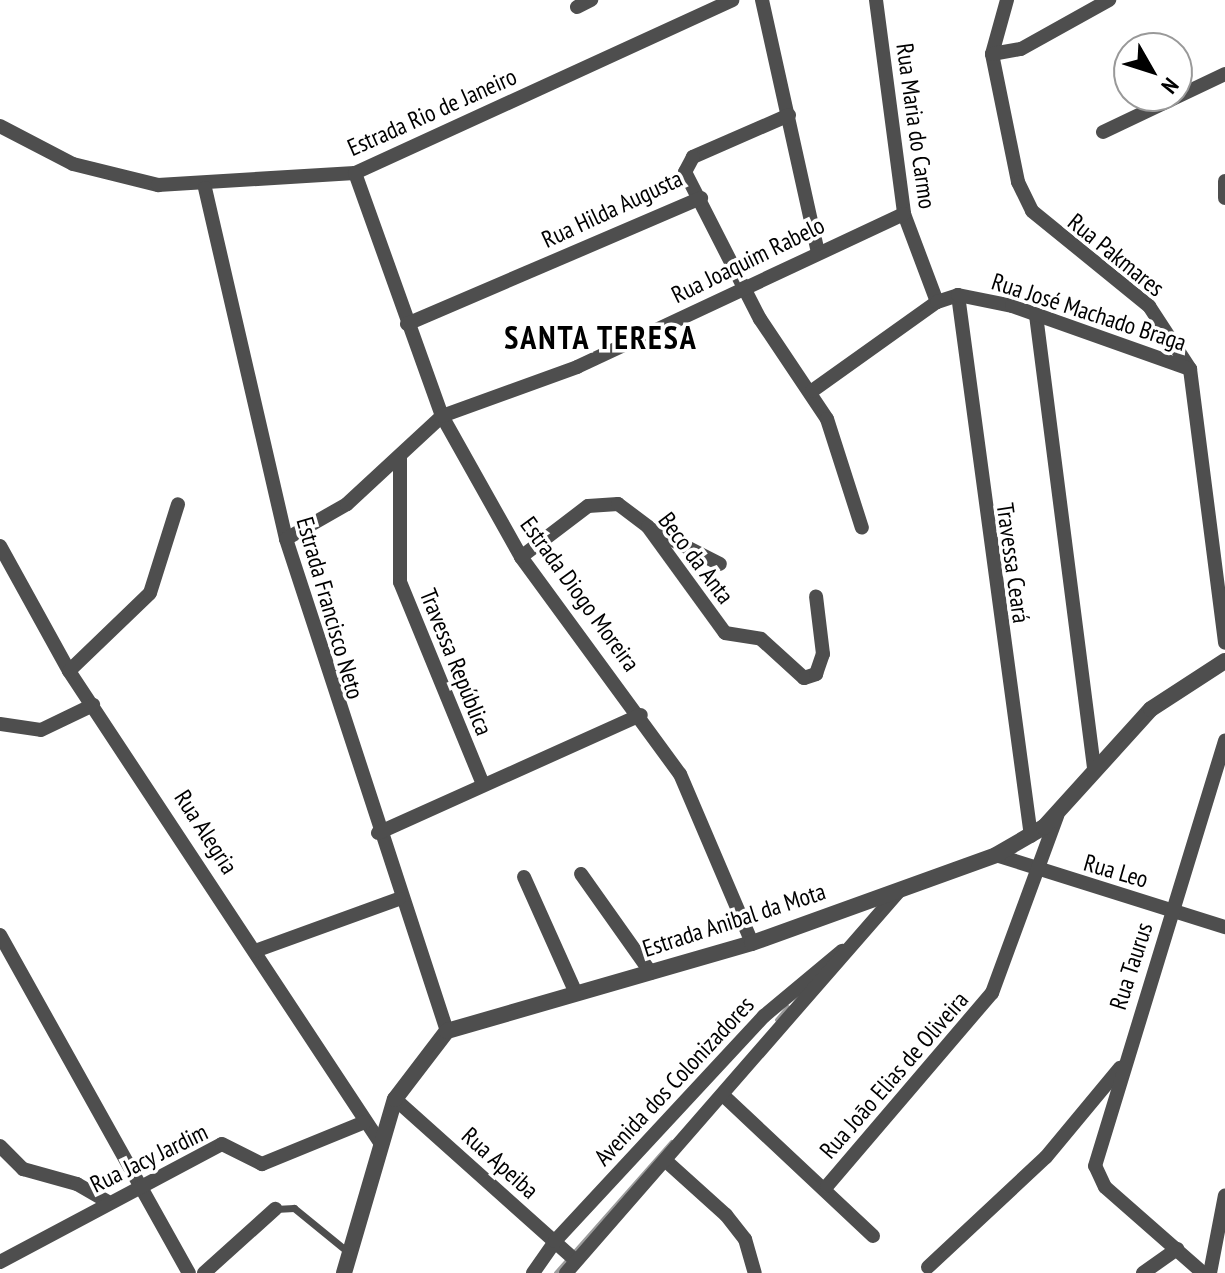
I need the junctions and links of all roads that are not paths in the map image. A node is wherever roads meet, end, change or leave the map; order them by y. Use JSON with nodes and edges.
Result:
{"nodes":[{"id":1,"x":591,"y":0,"type":"edge"},
{"id":2,"x":732,"y":0,"type":"edge"},
{"id":3,"x":762,"y":0,"type":"edge"},
{"id":4,"x":876,"y":0,"type":"edge"},
{"id":5,"x":1007,"y":0,"type":"edge"},
{"id":6,"x":1109,"y":0,"type":"edge"},
{"id":7,"x":577,"y":7,"type":"dead end"},
{"id":8,"x":992,"y":54,"type":"junction"},
{"id":9,"x":1225,"y":74,"type":"edge"},
{"id":10,"x":789,"y":115,"type":"junction"},
{"id":11,"x":0,"y":126,"type":"edge"},
{"id":12,"x":1103,"y":132,"type":"dead end"},
{"id":13,"x":355,"y":173,"type":"junction"},
{"id":14,"x":1225,"y":181,"type":"edge"},
{"id":15,"x":205,"y":188,"type":"junction"},
{"id":16,"x":701,"y":198,"type":"junction"},
{"id":17,"x":1225,"y":198,"type":"edge"},
{"id":18,"x":904,"y":214,"type":"junction"},
{"id":19,"x":817,"y":249,"type":"junction"},
{"id":20,"x":744,"y":285,"type":"junction"},
{"id":21,"x":958,"y":295,"type":"junction"},
{"id":22,"x":937,"y":302,"type":"junction"},
{"id":23,"x":1036,"y":315,"type":"junction"},
{"id":24,"x":407,"y":324,"type":"junction"},
{"id":25,"x":1190,"y":369,"type":"junction"},
{"id":26,"x":812,"y":391,"type":"junction"},
{"id":27,"x":442,"y":416,"type":"junction"},
{"id":28,"x":400,"y":458,"type":"junction"},
{"id":29,"x":178,"y":504,"type":"dead end"},
{"id":30,"x":648,"y":527,"type":"junction"},
{"id":31,"x":862,"y":528,"type":"dead end"},
{"id":32,"x":286,"y":539,"type":"junction"},
{"id":33,"x":0,"y":546,"type":"edge"},
{"id":34,"x":521,"y":557,"type":"junction"},
{"id":35,"x":720,"y":564,"type":"dead end"},
{"id":36,"x":816,"y":596,"type":"dead end"},
{"id":37,"x":1225,"y":643,"type":"edge"},
{"id":38,"x":1225,"y":661,"type":"edge"},
{"id":39,"x":69,"y":671,"type":"junction"},
{"id":40,"x":93,"y":705,"type":"junction"},
{"id":41,"x":641,"y":715,"type":"junction"},
{"id":42,"x":0,"y":724,"type":"edge"},
{"id":43,"x":1225,"y":740,"type":"edge"},
{"id":44,"x":1094,"y":768,"type":"junction"},
{"id":45,"x":483,"y":784,"type":"junction"},
{"id":46,"x":1058,"y":812,"type":"junction"},
{"id":47,"x":378,"y":833,"type":"junction"},
{"id":48,"x":1031,"y":836,"type":"junction"},
{"id":49,"x":996,"y":855,"type":"junction"},
{"id":50,"x":1038,"y":870,"type":"junction"},
{"id":51,"x":581,"y":874,"type":"dead end"},
{"id":52,"x":524,"y":877,"type":"dead end"},
{"id":53,"x":900,"y":890,"type":"junction"},
{"id":54,"x":399,"y":899,"type":"junction"},
{"id":55,"x":1173,"y":910,"type":"junction"},
{"id":56,"x":1225,"y":927,"type":"edge"},
{"id":57,"x":863,"y":934,"type":"junction"},
{"id":58,"x":0,"y":935,"type":"edge"},
{"id":59,"x":752,"y":943,"type":"junction"},
{"id":60,"x":255,"y":951,"type":"junction"},
{"id":61,"x":651,"y":973,"type":"junction"},
{"id":62,"x":576,"y":993,"type":"junction"},
{"id":63,"x":447,"y":1031,"type":"junction"},
{"id":64,"x":1121,"y":1068,"type":"junction"},
{"id":65,"x":725,"y":1097,"type":"junction"},
{"id":66,"x":395,"y":1099,"type":"junction"},
{"id":67,"x":365,"y":1122,"type":"junction"},
{"id":68,"x":668,"y":1122,"type":"junction"},
{"id":69,"x":684,"y":1138,"type":"junction"},
{"id":70,"x":379,"y":1141,"type":"junction"},
{"id":71,"x":0,"y":1146,"type":"edge"},
{"id":72,"x":666,"y":1161,"type":"junction"},
{"id":73,"x":142,"y":1182,"type":"junction"},
{"id":74,"x":827,"y":1186,"type":"junction"},
{"id":75,"x":1225,"y":1195,"type":"edge"},
{"id":76,"x":107,"y":1201,"type":"junction"},
{"id":77,"x":275,"y":1209,"type":"joint"},
{"id":78,"x":873,"y":1236,"type":"dead end"},
{"id":79,"x":1177,"y":1249,"type":"junction"},
{"id":80,"x":565,"y":1250,"type":"junction"},
{"id":81,"x":350,"y":1254,"type":"junction"},
{"id":82,"x":0,"y":1262,"type":"edge"},
{"id":83,"x":928,"y":1267,"type":"dead end"},
{"id":84,"x":752,"y":1271,"type":"edge"},
{"id":85,"x":189,"y":1273,"type":"edge"},
{"id":86,"x":204,"y":1273,"type":"edge"},
{"id":87,"x":344,"y":1273,"type":"edge"},
{"id":88,"x":533,"y":1273,"type":"edge"},
{"id":89,"x":566,"y":1273,"type":"edge"},
{"id":90,"x":1143,"y":1273,"type":"edge"},
{"id":91,"x":1203,"y":1273,"type":"edge"},
{"id":92,"x":1210,"y":1273,"type":"edge"}],
"edges":[{"from":1,"to":7,"type":"street"},
{"from":2,"to":13,"type":"street","name":"Estrada Rio de Janeiro"},
{"from":3,"to":10,"type":"street"},
{"from":4,"to":18,"type":"street","name":"Rua Maria do Carmo"},
{"from":5,"to":8,"type":"street","name":"Rua Pakmares"},
{"from":6,"to":8,"type":"street"},
{"from":8,"to":25,"type":"street","name":"Rua Pakmares"},
{"from":9,"to":12,"type":"street"},
{"from":10,"to":16,"type":"street","name":"Rua Hilda Augusta"},
{"from":10,"to":19,"type":"street"},
{"from":11,"to":15,"type":"street","name":"Estrada Rio de Janeiro"},
{"from":13,"to":15,"type":"street","name":"Estrada Rio de Janeiro"},
{"from":13,"to":24,"type":"street","name":"Estrada Diogo Moreira"},
{"from":14,"to":17,"type":"street"},
{"from":15,"to":32,"type":"street","name":"Estrada Francisco Neto"},
{"from":16,"to":20,"type":"street"},
{"from":16,"to":24,"type":"street","name":"Rua Hilda Augusta"},
{"from":18,"to":19,"type":"street","name":"Rua Joaquim Rabelo"},
{"from":18,"to":22,"type":"street","name":"Rua Maria do Carmo"},
{"from":19,"to":20,"type":"street","name":"Rua Joaquim Rabelo"},
{"from":20,"to":26,"type":"street"},
{"from":20,"to":27,"type":"street","name":"Rua Joaquim Rabelo"},
{"from":21,"to":22,"type":"street","name":"Rua José Machado Braga"},
{"from":21,"to":23,"type":"street","name":"Rua José Machado Braga"},
{"from":21,"to":48,"type":"street","name":"Travessa Ceará"},
{"from":22,"to":26,"type":"street","name":"Rua José Machado Braga"},
{"from":23,"to":25,"type":"street","name":"Rua José Machado Braga"},
{"from":23,"to":44,"type":"street"},
{"from":24,"to":27,"type":"street","name":"Estrada Diogo Moreira"},
{"from":25,"to":37,"type":"street","name":"Rua Pakmares"},
{"from":26,"to":31,"type":"street"},
{"from":27,"to":28,"type":"street","name":"Rua Joaquim Rabelo"},
{"from":27,"to":34,"type":"street","name":"Estrada Diogo Moreira"},
{"from":28,"to":32,"type":"street","name":"Rua Joaquim Rabelo"},
{"from":28,"to":45,"type":"street","name":"Travessa República"},
{"from":29,"to":39,"type":"street"},
{"from":30,"to":34,"type":"street","name":"Beco da Anta"},
{"from":30,"to":35,"type":"street"},
{"from":30,"to":36,"type":"street","name":"Beco da Anta"},
{"from":32,"to":47,"type":"street","name":"Estrada Francisco Neto"},
{"from":33,"to":39,"type":"street","name":"Rua Alegria"},
{"from":34,"to":41,"type":"street","name":"Estrada Diogo Moreira"},
{"from":38,"to":44,"type":"street","name":"Estrada Anibal da Mota"},
{"from":39,"to":40,"type":"street","name":"Rua Alegria"},
{"from":40,"to":42,"type":"street"},
{"from":40,"to":60,"type":"street","name":"Rua Alegria"},
{"from":41,"to":45,"type":"street"},
{"from":41,"to":59,"type":"street","name":"Estrada Diogo Moreira"},
{"from":43,"to":55,"type":"street","name":"Rua Taurus"},
{"from":44,"to":46,"type":"street","name":"Estrada Anibal da Mota"},
{"from":45,"to":47,"type":"street"},
{"from":46,"to":48,"type":"street","name":"Estrada Anibal da Mota"},
{"from":46,"to":50,"type":"street","name":"Rua Joāo Elias de Oliveira"},
{"from":47,"to":54,"type":"street","name":"Estrada Francisco Neto"},
{"from":48,"to":49,"type":"street","name":"Estrada Anibal da Mota"},
{"from":49,"to":50,"type":"street","name":"Rua Leo"},
{"from":49,"to":53,"type":"street","name":"Estrada Anibal da Mota"},
{"from":50,"to":55,"type":"street","name":"Rua Leo"},
{"from":50,"to":74,"type":"street","name":"Rua Joāo Elias de Oliveira"},
{"from":51,"to":61,"type":"street"},
{"from":52,"to":62,"type":"street"},
{"from":53,"to":57,"type":"street","name":"Avenida dos Colonizadores"},
{"from":53,"to":59,"type":"street","name":"Estrada Anibal da Mota"},
{"from":54,"to":60,"type":"street"},
{"from":54,"to":63,"type":"street","name":"Estrada Francisco Neto"},
{"from":55,"to":56,"type":"street","name":"Rua Leo"},
{"from":55,"to":64,"type":"street","name":"Rua Taurus"},
{"from":57,"to":65,"type":"street","name":"Avenida dos Colonizadores"},
{"from":57,"to":68,"type":"street","name":"Avenida dos Colonizadores"},
{"from":58,"to":73,"type":"street"},
{"from":59,"to":61,"type":"street","name":"Estrada Anibal da Mota"},
{"from":60,"to":67,"type":"street","name":"Rua Alegria"},
{"from":61,"to":62,"type":"street","name":"Estrada Anibal da Mota"},
{"from":62,"to":63,"type":"street","name":"Estrada Anibal da Mota"},
{"from":63,"to":66,"type":"street"},
{"from":64,"to":79,"type":"street","name":"Rua Taurus"},
{"from":64,"to":83,"type":"street"},
{"from":65,"to":69,"type":"street","name":"Avenida dos Colonizadores"},
{"from":65,"to":74,"type":"street","name":"Rua Joāo Elias de Oliveira"},
{"from":66,"to":70,"type":"street"},
{"from":66,"to":80,"type":"street","name":"Rua Apeiba"},
{"from":67,"to":70,"type":"street","name":"Rua Alegria"},
{"from":67,"to":73,"type":"street","name":"Rua Jacy Jardim"},
{"from":68,"to":69,"type":"street"},
{"from":68,"to":80,"type":"street","name":"Avenida dos Colonizadores"},
{"from":69,"to":72,"type":"street","name":"Avenida dos Colonizadores"},
{"from":70,"to":81,"type":"street"},
{"from":71,"to":76,"type":"street"},
{"from":72,"to":80,"type":"street","name":"Avenida dos Colonizadores"},
{"from":72,"to":84,"type":"street"},
{"from":73,"to":76,"type":"street","name":"Rua Jacy Jardim"},
{"from":73,"to":85,"type":"street"},
{"from":74,"to":78,"type":"street","name":"Rua Joāo Elias de Oliveira"},
{"from":75,"to":92,"type":"street"},
{"from":76,"to":82,"type":"street","name":"Rua Jacy Jardim"},
{"from":77,"to":81,"type":"lane"},
{"from":77,"to":86,"type":"street"},
{"from":79,"to":90,"type":"street"},
{"from":79,"to":91,"type":"street"},
{"from":80,"to":88,"type":"street","name":"Avenida dos Colonizadores"},
{"from":80,"to":89,"type":"street","name":"Avenida dos Colonizadores"},
{"from":81,"to":87,"type":"street"}]}
